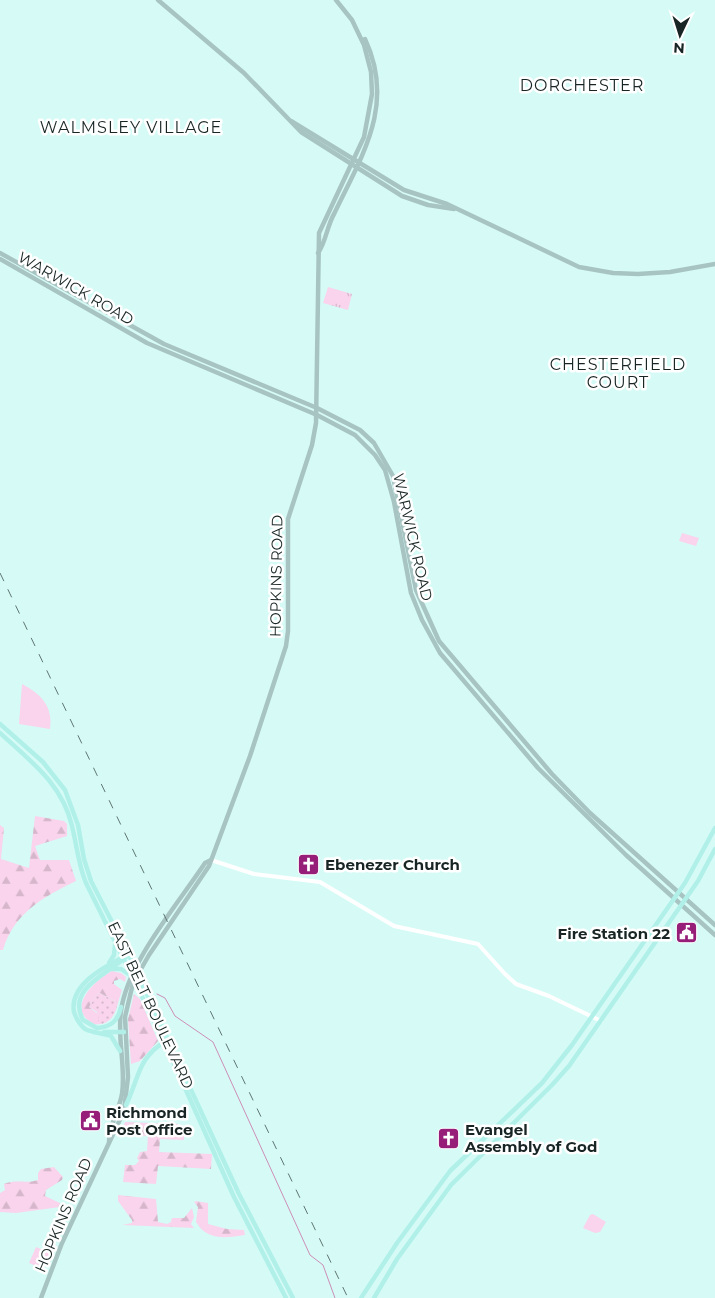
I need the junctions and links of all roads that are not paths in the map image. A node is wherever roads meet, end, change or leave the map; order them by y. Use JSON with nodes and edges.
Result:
{"nodes":[{"id":1,"x":158,"y":0,"type":"edge"},
{"id":2,"x":336,"y":0,"type":"edge"},
{"id":3,"x":340,"y":0,"type":"edge"},
{"id":4,"x":291,"y":121,"type":"junction"},
{"id":5,"x":354,"y":159,"type":"junction"},
{"id":6,"x":359,"y":162,"type":"junction"},
{"id":7,"x":354,"y":166,"type":"junction"},
{"id":8,"x":455,"y":209,"type":"junction"},
{"id":9,"x":324,"y":220,"type":"junction"},
{"id":10,"x":329,"y":223,"type":"junction"},
{"id":11,"x":0,"y":252,"type":"edge"},
{"id":12,"x":318,"y":253,"type":"junction"},
{"id":13,"x":0,"y":259,"type":"edge"},
{"id":14,"x":715,"y":264,"type":"edge"},
{"id":15,"x":317,"y":408,"type":"junction"},
{"id":16,"x":317,"y":415,"type":"junction"},
{"id":17,"x":0,"y":724,"type":"edge"},
{"id":18,"x":0,"y":733,"type":"edge"},
{"id":19,"x":715,"y":828,"type":"edge"},
{"id":20,"x":715,"y":849,"type":"edge"},
{"id":21,"x":211,"y":860,"type":"junction"},
{"id":22,"x":679,"y":891,"type":"junction"},
{"id":23,"x":686,"y":898,"type":"junction"},
{"id":24,"x":674,"y":899,"type":"junction"},
{"id":25,"x":681,"y":904,"type":"junction"},
{"id":26,"x":715,"y":925,"type":"edge"},
{"id":27,"x":715,"y":936,"type":"edge"},
{"id":28,"x":115,"y":942,"type":"junction"},
{"id":29,"x":129,"y":954,"type":"junction"},
{"id":30,"x":123,"y":959,"type":"junction"},
{"id":31,"x":103,"y":970,"type":"junction"},
{"id":32,"x":132,"y":976,"type":"junction"},
{"id":33,"x":121,"y":1008,"type":"junction"},
{"id":34,"x":592,"y":1017,"type":"junction"},
{"id":35,"x":601,"y":1021,"type":"junction"},
{"id":36,"x":96,"y":1032,"type":"junction"},
{"id":37,"x":122,"y":1032,"type":"junction"},
{"id":38,"x":167,"y":1041,"type":"junction"},
{"id":39,"x":120,"y":1051,"type":"junction"},
{"id":40,"x":126,"y":1105,"type":"junction"},
{"id":41,"x":108,"y":1142,"type":"junction"},
{"id":42,"x":42,"y":1298,"type":"edge"},
{"id":43,"x":286,"y":1298,"type":"edge"},
{"id":44,"x":293,"y":1298,"type":"edge"},
{"id":45,"x":361,"y":1298,"type":"edge"},
{"id":46,"x":374,"y":1298,"type":"edge"}],
"edges":[{"from":1,"to":4,"type":"main road"},
{"from":2,"to":5,"type":"main road","name":"HOPKINS ROAD"},
{"from":3,"to":6,"type":"main road","name":"HOPKINS ROAD"},
{"from":4,"to":5,"type":"main road"},
{"from":4,"to":7,"type":"main road"},
{"from":5,"to":6,"type":"main road"},
{"from":5,"to":7,"type":"main road","name":"HOPKINS ROAD"},
{"from":6,"to":7,"type":"main road","name":"HOPKINS ROAD"},
{"from":6,"to":8,"type":"main road"},
{"from":7,"to":8,"type":"main road"},
{"from":7,"to":9,"type":"main road","name":"HOPKINS ROAD"},
{"from":7,"to":10,"type":"main road","name":"HOPKINS ROAD"},
{"from":8,"to":14,"type":"main road"},
{"from":9,"to":10,"type":"main road"},
{"from":9,"to":12,"type":"main road","name":"HOPKINS ROAD"},
{"from":10,"to":12,"type":"main road","name":"HOPKINS ROAD"},
{"from":11,"to":15,"type":"main road","name":"WARWICK ROAD"},
{"from":12,"to":15,"type":"main road","name":"HOPKINS ROAD"},
{"from":13,"to":16,"type":"main road","name":"WARWICK ROAD"},
{"from":15,"to":16,"type":"main road","name":"HOPKINS ROAD"},
{"from":15,"to":22,"type":"main road","name":"WARWICK ROAD"},
{"from":16,"to":21,"type":"main road","name":"HOPKINS ROAD"},
{"from":16,"to":24,"type":"main road","name":"WARWICK ROAD"},
{"from":17,"to":29,"type":"main road","name":"EAST BELT BOULEVARD"},
{"from":18,"to":28,"type":"main road","name":"EAST BELT BOULEVARD"},
{"from":19,"to":22,"type":"main road"},
{"from":20,"to":23,"type":"main road"},
{"from":21,"to":33,"type":"main road","name":"HOPKINS ROAD"},
{"from":21,"to":34,"type":"street"},
{"from":21,"to":37,"type":"main road","name":"HOPKINS ROAD"},
{"from":22,"to":23,"type":"main road","name":"WARWICK ROAD"},
{"from":22,"to":24,"type":"main road"},
{"from":23,"to":25,"type":"main road"},
{"from":23,"to":26,"type":"main road","name":"WARWICK ROAD"},
{"from":24,"to":25,"type":"main road","name":"WARWICK ROAD"},
{"from":24,"to":34,"type":"main road"},
{"from":25,"to":27,"type":"main road","name":"WARWICK ROAD"},
{"from":25,"to":35,"type":"main road"},
{"from":28,"to":30,"type":"main road","name":"EAST BELT BOULEVARD"},
{"from":28,"to":31,"type":"main road"},
{"from":29,"to":30,"type":"main road"},
{"from":29,"to":38,"type":"main road","name":"EAST BELT BOULEVARD"},
{"from":30,"to":31,"type":"main road"},
{"from":30,"to":32,"type":"main road","name":"EAST BELT BOULEVARD"},
{"from":31,"to":32,"type":"main road"},
{"from":31,"to":33,"type":"main road"},
{"from":31,"to":36,"type":"main road"},
{"from":32,"to":38,"type":"main road","name":"EAST BELT BOULEVARD"},
{"from":33,"to":37,"type":"main road","name":"HOPKINS ROAD"},
{"from":34,"to":35,"type":"street"},
{"from":34,"to":45,"type":"main road"},
{"from":35,"to":46,"type":"main road"},
{"from":36,"to":37,"type":"main road"},
{"from":36,"to":39,"type":"main road"},
{"from":37,"to":39,"type":"main road","name":"HOPKINS ROAD"},
{"from":37,"to":40,"type":"main road","name":"HOPKINS ROAD"},
{"from":38,"to":40,"type":"main road"},
{"from":38,"to":43,"type":"main road","name":"EAST BELT BOULEVARD"},
{"from":38,"to":44,"type":"main road","name":"EAST BELT BOULEVARD"},
{"from":39,"to":41,"type":"main road","name":"HOPKINS ROAD"},
{"from":40,"to":41,"type":"main road","name":"HOPKINS ROAD"},
{"from":41,"to":42,"type":"main road","name":"HOPKINS ROAD"}]}
